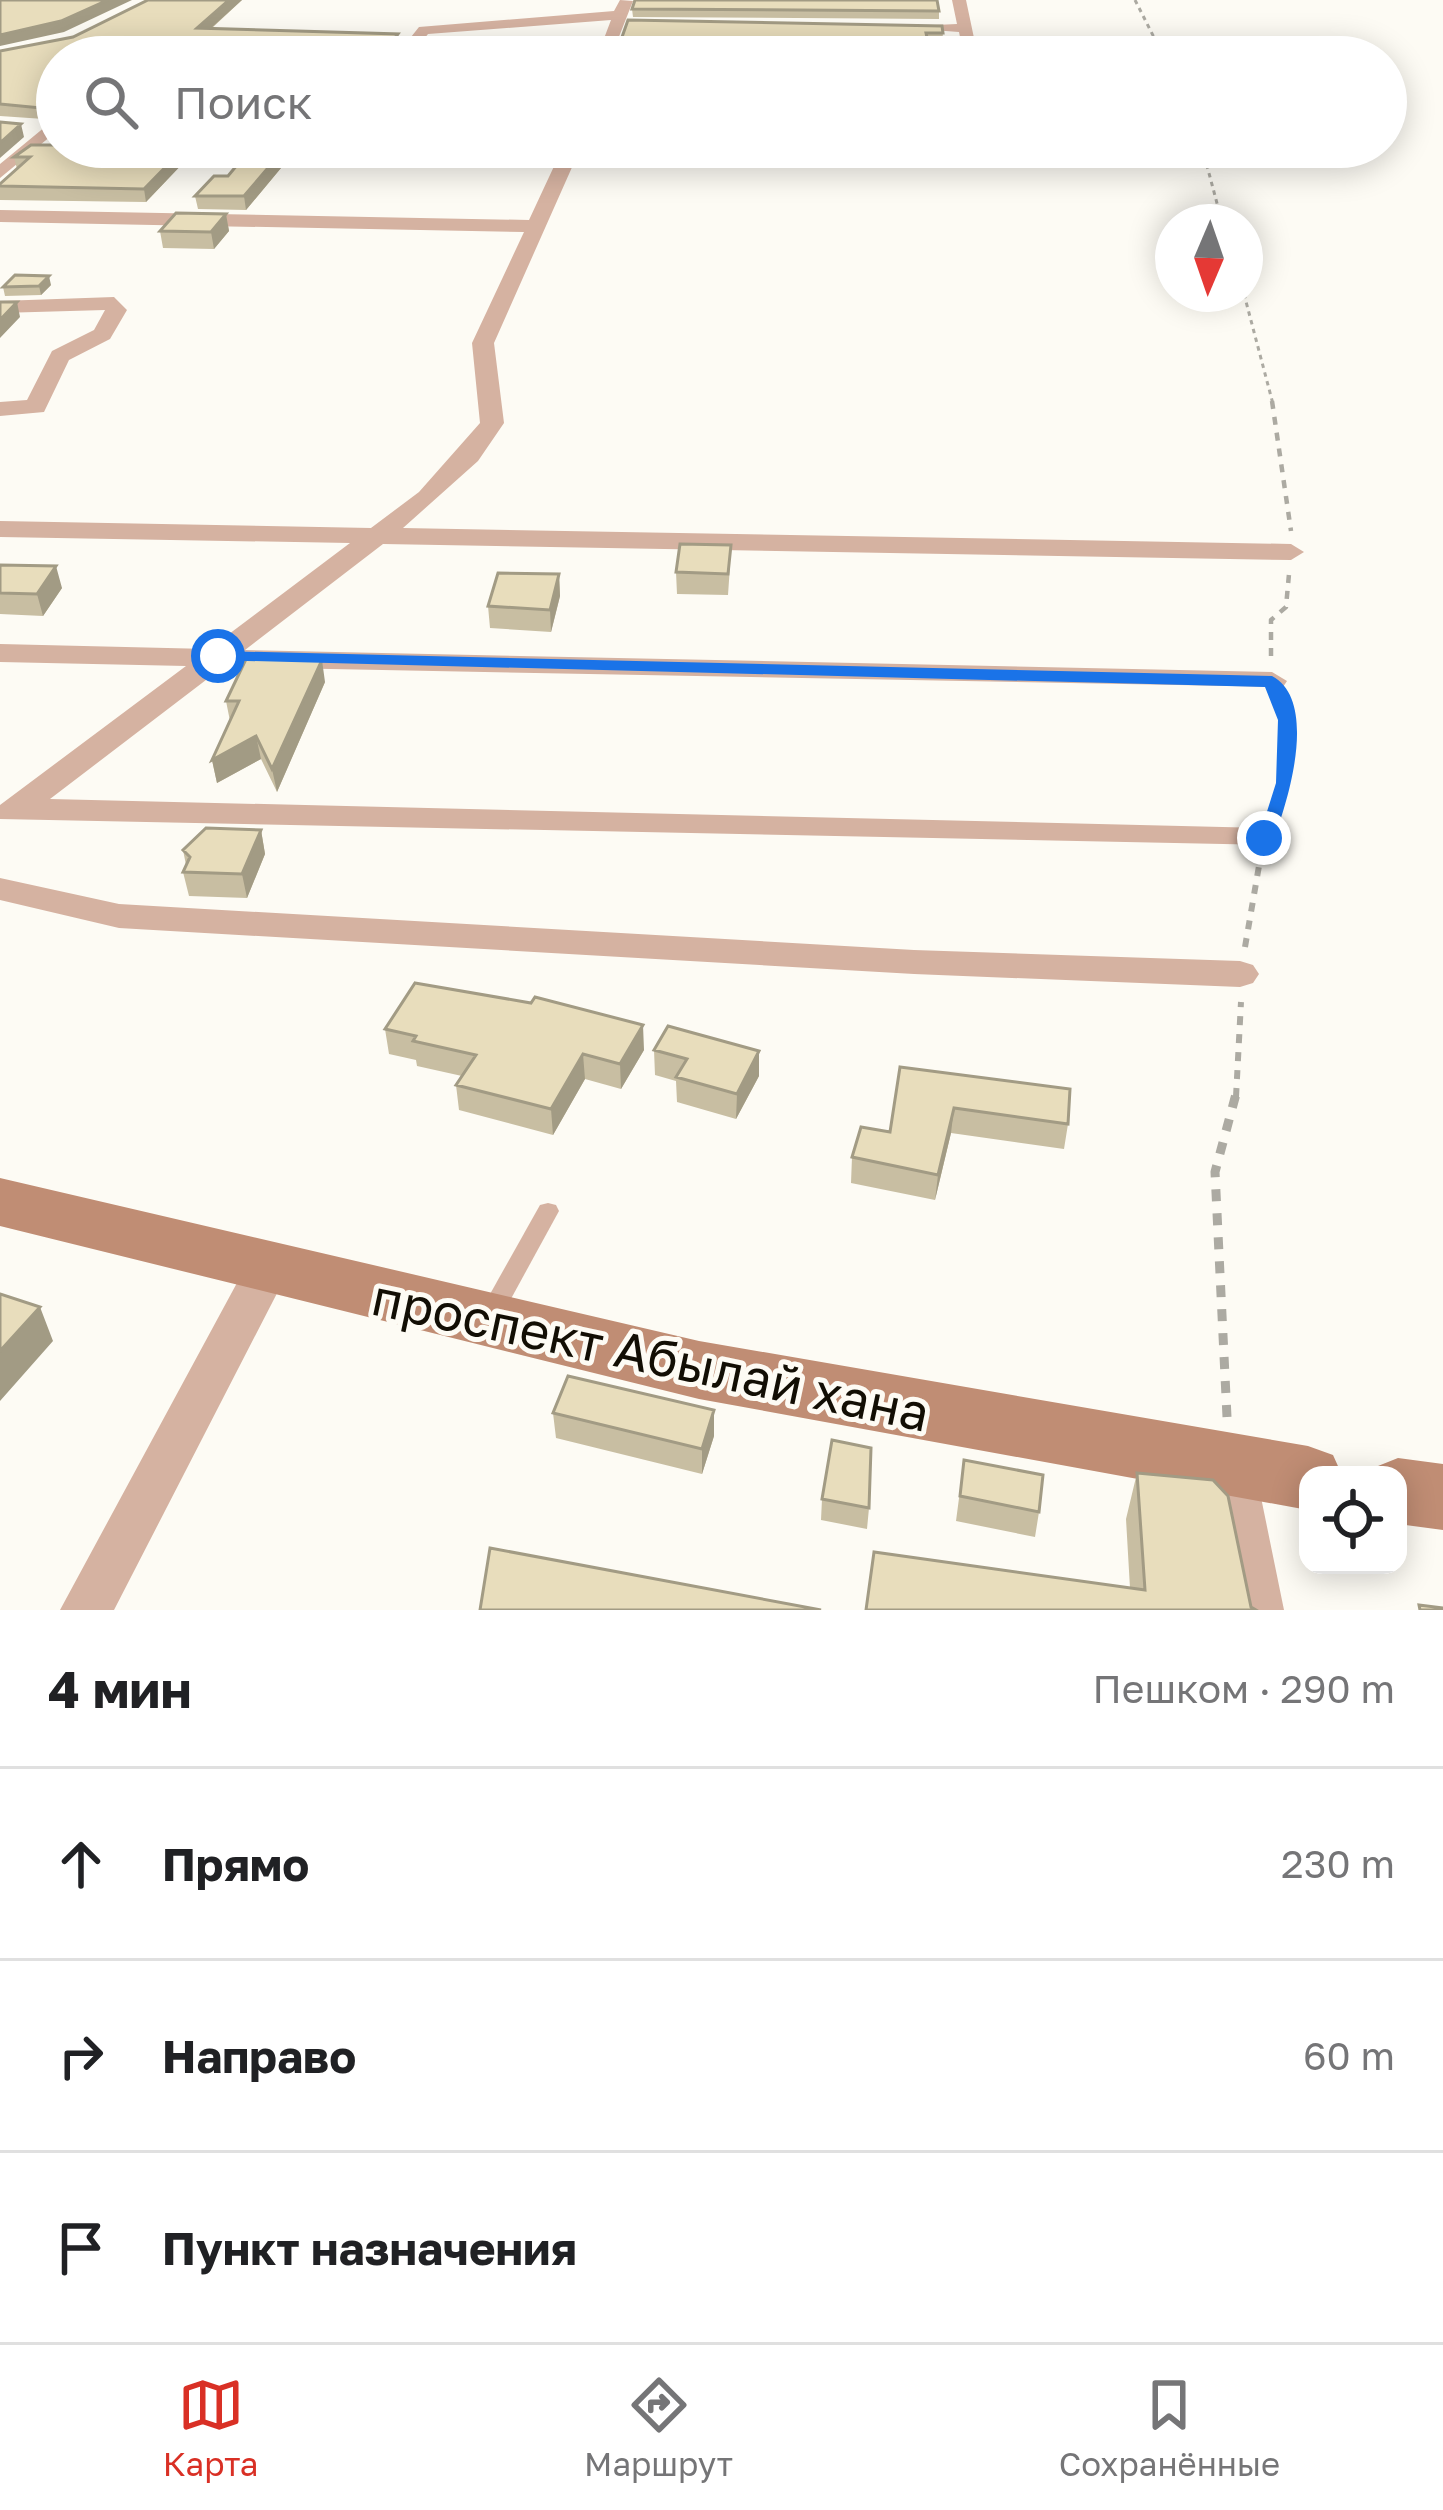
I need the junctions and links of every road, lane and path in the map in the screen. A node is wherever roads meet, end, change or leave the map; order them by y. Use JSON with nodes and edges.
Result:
{"nodes":[{"id":1,"x":626,"y":0,"type":"edge"},
{"id":2,"x":959,"y":0,"type":"edge"},
{"id":3,"x":1136,"y":0,"type":"edge"},
{"id":4,"x":614,"y":20,"type":"junction"},
{"id":5,"x":634,"y":26,"type":"edge"},
{"id":6,"x":888,"y":27,"type":"edge"},
{"id":7,"x":964,"y":28,"type":"junction"},
{"id":8,"x":419,"y":36,"type":"edge"},
{"id":9,"x":610,"y":36,"type":"edge"},
{"id":10,"x":966,"y":36,"type":"edge"},
{"id":11,"x":1154,"y":36,"type":"edge"},
{"id":12,"x":36,"y":138,"type":"edge"},
{"id":13,"x":28,"y":148,"type":"junction"},
{"id":14,"x":36,"y":148,"type":"edge"},
{"id":15,"x":561,"y":168,"type":"edge"},
{"id":16,"x":1208,"y":168,"type":"edge"},
{"id":17,"x":0,"y":173,"type":"edge"},
{"id":18,"x":1217,"y":204,"type":"edge"},
{"id":19,"x":0,"y":216,"type":"edge"},
{"id":20,"x":532,"y":226,"type":"junction"},
{"id":21,"x":0,"y":307,"type":"edge"},
{"id":22,"x":1249,"y":312,"type":"edge"},
{"id":23,"x":0,"y":410,"type":"edge"},
{"id":24,"x":0,"y":529,"type":"edge"},
{"id":25,"x":376,"y":534,"type":"junction"},
{"id":26,"x":1291,"y":552,"type":"junction"},
{"id":27,"x":0,"y":653,"type":"edge"},
{"id":28,"x":218,"y":656,"type":"junction"},
{"id":29,"x":1272,"y":682,"type":"junction"},
{"id":30,"x":9,"y":814,"type":"edge"},
{"id":31,"x":1264,"y":838,"type":"junction"},
{"id":32,"x":0,"y":889,"type":"edge"},
{"id":33,"x":1240,"y":974,"type":"junction"},
{"id":34,"x":0,"y":1202,"type":"edge"},
{"id":35,"x":548,"y":1211,"type":"dead end"},
{"id":36,"x":267,"y":1270,"type":"junction"},
{"id":37,"x":487,"y":1321,"type":"junction"},
{"id":38,"x":1230,"y":1468,"type":"junction"},
{"id":39,"x":1299,"y":1477,"type":"edge"},
{"id":40,"x":1407,"y":1492,"type":"edge"},
{"id":41,"x":1443,"y":1497,"type":"edge"},
{"id":42,"x":90,"y":1608,"type":"edge"},
{"id":43,"x":1258,"y":1610,"type":"edge"}],
"edges":[{"from":1,"to":4,"type":"street"},
{"from":2,"to":7,"type":"street"},
{"from":3,"to":11,"type":"path"},
{"from":4,"to":5,"type":"street"},
{"from":4,"to":8,"type":"street"},
{"from":4,"to":9,"type":"street"},
{"from":6,"to":7,"type":"street"},
{"from":7,"to":10,"type":"street"},
{"from":12,"to":13,"type":"street"},
{"from":13,"to":14,"type":"street"},
{"from":13,"to":17,"type":"street"},
{"from":15,"to":20,"type":"street"},
{"from":16,"to":18,"type":"path"},
{"from":19,"to":20,"type":"street"},
{"from":20,"to":25,"type":"street"},
{"from":21,"to":23,"type":"street"},
{"from":22,"to":26,"type":"path"},
{"from":24,"to":25,"type":"street"},
{"from":25,"to":26,"type":"street"},
{"from":25,"to":28,"type":"street"},
{"from":26,"to":29,"type":"path"},
{"from":27,"to":28,"type":"street"},
{"from":28,"to":29,"type":"street"},
{"from":28,"to":30,"type":"street"},
{"from":29,"to":31,"type":"path"},
{"from":30,"to":31,"type":"street"},
{"from":31,"to":33,"type":"path"},
{"from":32,"to":33,"type":"street"},
{"from":33,"to":38,"type":"path"},
{"from":34,"to":36,"type":"main road","name":"проспект Абылай хана"},
{"from":35,"to":37,"type":"lane"},
{"from":36,"to":37,"type":"main road","name":"проспект Абылай хана"},
{"from":36,"to":42,"type":"street"},
{"from":37,"to":38,"type":"main road","name":"проспект Абылай хана"},
{"from":38,"to":39,"type":"main road","name":"проспект Абылай хана"},
{"from":38,"to":43,"type":"street"},
{"from":40,"to":41,"type":"main road"}]}
